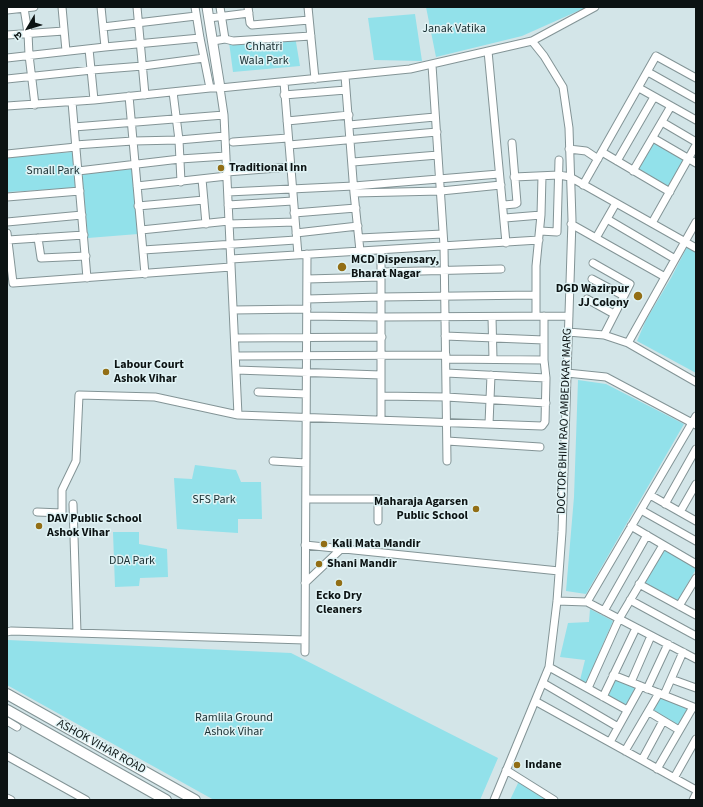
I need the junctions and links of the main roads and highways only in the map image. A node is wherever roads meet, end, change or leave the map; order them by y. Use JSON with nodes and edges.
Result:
{"nodes":[{"id":1,"x":7,"y":694,"type":"edge"},
{"id":2,"x":7,"y":710,"type":"edge"},
{"id":3,"x":166,"y":800,"type":"edge"},
{"id":4,"x":195,"y":800,"type":"edge"}],
"edges":[{"from":1,"to":4,"type":"main road","name":"ASHOK VIHAR ROAD"},
{"from":2,"to":3,"type":"main road","name":"ASHOK VIHAR ROAD"}]}
